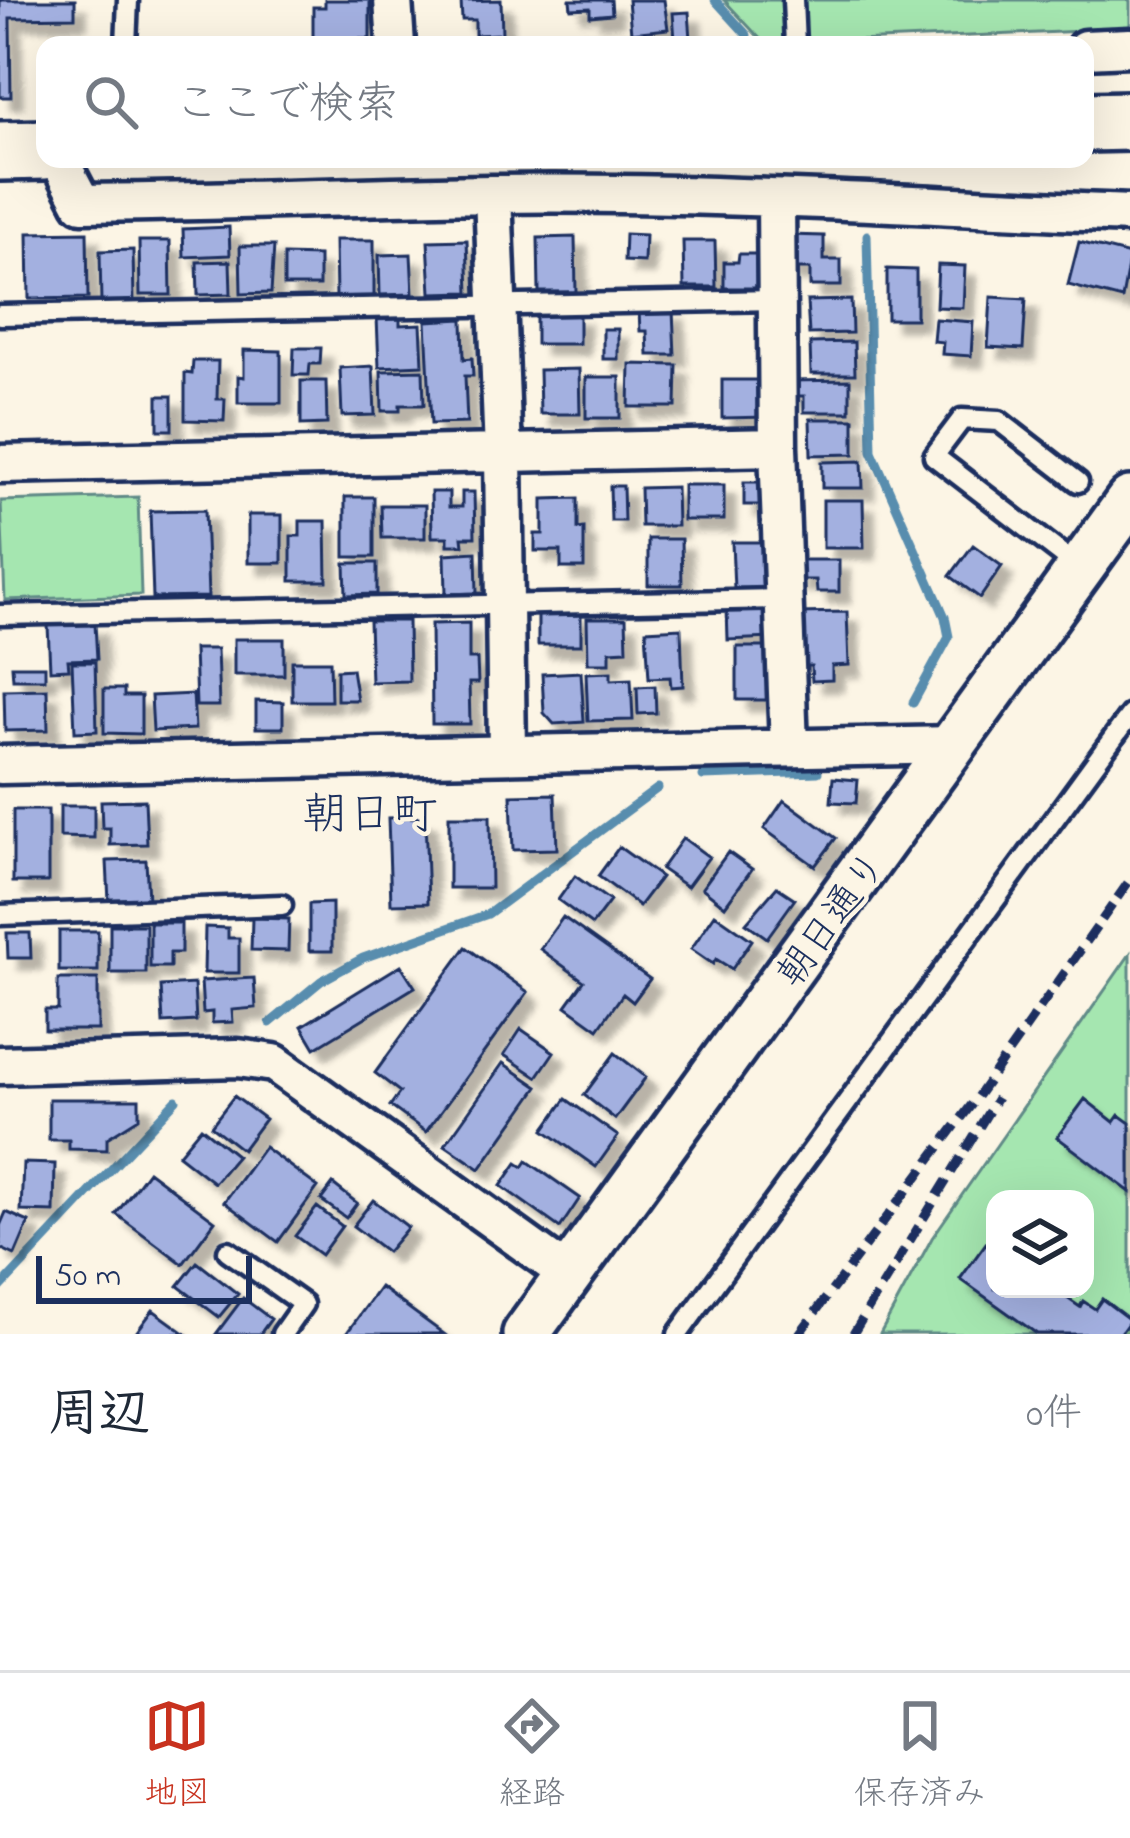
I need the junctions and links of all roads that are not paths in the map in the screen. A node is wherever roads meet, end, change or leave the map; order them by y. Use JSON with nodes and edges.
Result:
{"nodes":[{"id":1,"x":128,"y":0,"type":"edge"},
{"id":2,"x":393,"y":0,"type":"edge"},
{"id":3,"x":793,"y":0,"type":"edge"},
{"id":4,"x":126,"y":36,"type":"edge"},
{"id":5,"x":395,"y":36,"type":"edge"},
{"id":6,"x":795,"y":36,"type":"edge"},
{"id":7,"x":1130,"y":46,"type":"edge"},
{"id":8,"x":1094,"y":48,"type":"edge"},
{"id":9,"x":1130,"y":121,"type":"edge"},
{"id":10,"x":1094,"y":122,"type":"edge"},
{"id":11,"x":36,"y":150,"type":"edge"},
{"id":12,"x":0,"y":151,"type":"edge"},
{"id":13,"x":64,"y":168,"type":"edge"},
{"id":14,"x":493,"y":194,"type":"junction"},
{"id":15,"x":776,"y":199,"type":"junction"},
{"id":16,"x":1130,"y":214,"type":"edge"},
{"id":17,"x":776,"y":299,"type":"junction"},
{"id":18,"x":497,"y":303,"type":"junction"},
{"id":19,"x":0,"y":316,"type":"edge"},
{"id":20,"x":778,"y":448,"type":"junction"},
{"id":21,"x":503,"y":454,"type":"junction"},
{"id":22,"x":0,"y":464,"type":"edge"},
{"id":23,"x":1078,"y":482,"type":"dead end"},
{"id":24,"x":1130,"y":500,"type":"edge"},
{"id":25,"x":1081,"y":569,"type":"junction"},
{"id":26,"x":783,"y":599,"type":"junction"},
{"id":27,"x":505,"y":603,"type":"junction"},
{"id":28,"x":0,"y":615,"type":"edge"},
{"id":29,"x":1130,"y":715,"type":"edge"},
{"id":30,"x":954,"y":745,"type":"junction"},
{"id":31,"x":789,"y":747,"type":"junction"},
{"id":32,"x":507,"y":753,"type":"junction"},
{"id":33,"x":0,"y":765,"type":"edge"},
{"id":34,"x":281,"y":905,"type":"dead end"},
{"id":35,"x":0,"y":915,"type":"edge"},
{"id":36,"x":0,"y":1065,"type":"edge"},
{"id":37,"x":228,"y":1251,"type":"dead end"},
{"id":38,"x":569,"y":1275,"type":"junction"},
{"id":39,"x":282,"y":1334,"type":"edge"},
{"id":40,"x":526,"y":1334,"type":"edge"},
{"id":41,"x":678,"y":1334,"type":"edge"}],
"edges":[{"from":1,"to":4,"type":"lane"},
{"from":2,"to":5,"type":"street"},
{"from":3,"to":6,"type":"lane"},
{"from":7,"to":8,"type":"street"},
{"from":9,"to":10,"type":"highway"},
{"from":11,"to":12,"type":"highway"},
{"from":13,"to":14,"type":"street"},
{"from":14,"to":15,"type":"street"},
{"from":14,"to":18,"type":"street"},
{"from":15,"to":16,"type":"street"},
{"from":15,"to":17,"type":"street"},
{"from":17,"to":18,"type":"lane"},
{"from":17,"to":20,"type":"street"},
{"from":18,"to":19,"type":"lane"},
{"from":18,"to":21,"type":"street"},
{"from":20,"to":21,"type":"street"},
{"from":20,"to":26,"type":"street"},
{"from":21,"to":22,"type":"street"},
{"from":21,"to":27,"type":"street"},
{"from":23,"to":25,"type":"lane"},
{"from":24,"to":25,"type":"street","name":"朝日通り"},
{"from":25,"to":30,"type":"street","name":"朝日通り"},
{"from":26,"to":27,"type":"lane"},
{"from":26,"to":31,"type":"street"},
{"from":27,"to":28,"type":"lane"},
{"from":27,"to":32,"type":"street"},
{"from":29,"to":41,"type":"lane"},
{"from":30,"to":31,"type":"street"},
{"from":30,"to":38,"type":"street","name":"朝日通り"},
{"from":31,"to":32,"type":"street"},
{"from":32,"to":33,"type":"street"},
{"from":34,"to":35,"type":"lane"},
{"from":36,"to":38,"type":"street"},
{"from":37,"to":39,"type":"lane"},
{"from":38,"to":40,"type":"street","name":"朝日通り"}]}
